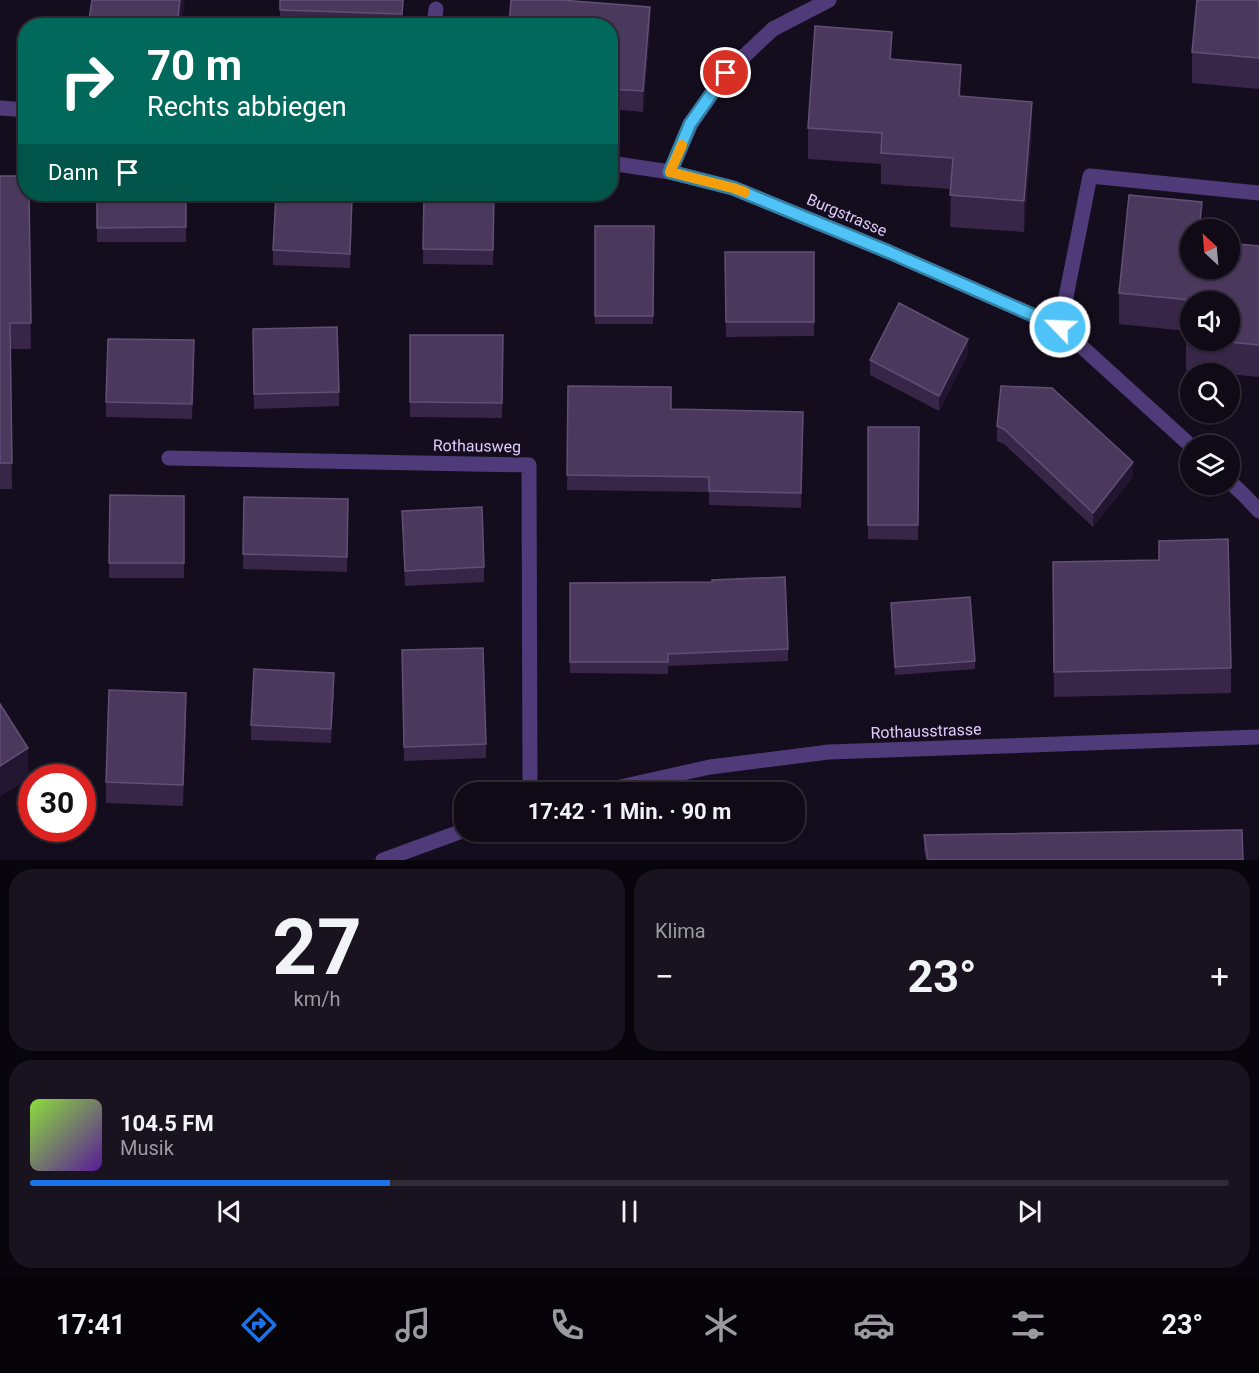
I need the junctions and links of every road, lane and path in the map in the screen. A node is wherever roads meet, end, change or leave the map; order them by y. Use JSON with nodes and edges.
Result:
{"nodes":[{"id":1,"x":829,"y":0,"type":"edge"},
{"id":2,"x":436,"y":9,"type":"dead end"},
{"id":3,"x":435,"y":18,"type":"edge"},
{"id":4,"x":0,"y":108,"type":"edge"},
{"id":5,"x":18,"y":109,"type":"edge"},
{"id":6,"x":618,"y":164,"type":"edge"},
{"id":7,"x":670,"y":172,"type":"junction"},
{"id":8,"x":1259,"y":193,"type":"edge"},
{"id":9,"x":1060,"y":327,"type":"junction"},
{"id":10,"x":1180,"y":436,"type":"edge"},
{"id":11,"x":169,"y":458,"type":"dead end"},
{"id":12,"x":1240,"y":491,"type":"edge"},
{"id":13,"x":1259,"y":511,"type":"edge"},
{"id":14,"x":1259,"y":737,"type":"edge"},
{"id":15,"x":530,"y":782,"type":"edge"},
{"id":16,"x":643,"y":782,"type":"edge"},
{"id":17,"x":454,"y":835,"type":"edge"},
{"id":18,"x":409,"y":855,"type":"edge"},
{"id":19,"x":383,"y":860,"type":"edge"}],
"edges":[{"from":1,"to":7,"type":"street"},
{"from":2,"to":3,"type":"street"},
{"from":4,"to":5,"type":"street"},
{"from":6,"to":7,"type":"street","name":"Burgstrasse"},
{"from":7,"to":9,"type":"street","name":"Burgstrasse"},
{"from":8,"to":9,"type":"street"},
{"from":9,"to":10,"type":"street","name":"Burgstrasse"},
{"from":11,"to":15,"type":"street","name":"Rothausweg"},
{"from":12,"to":13,"type":"street"},
{"from":14,"to":16,"type":"street","name":"Rothausstrasse"},
{"from":17,"to":18,"type":"street"},
{"from":18,"to":19,"type":"street"}]}
